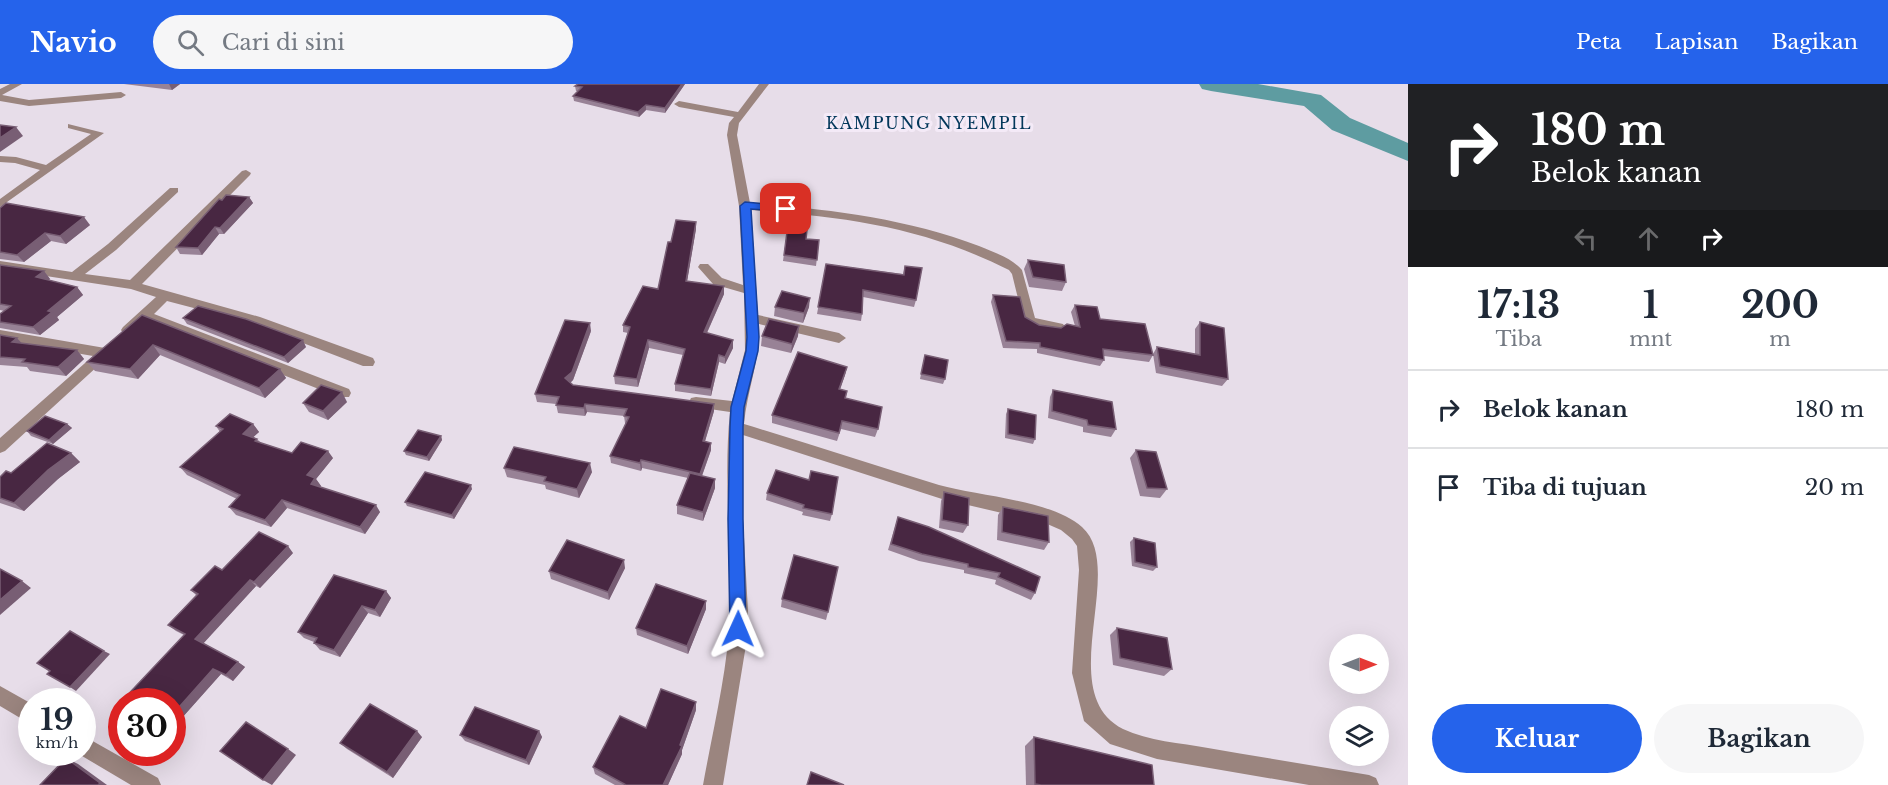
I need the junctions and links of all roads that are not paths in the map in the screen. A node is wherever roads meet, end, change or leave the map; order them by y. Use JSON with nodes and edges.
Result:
{"nodes":[{"id":1,"x":764,"y":84,"type":"edge"},
{"id":2,"x":121,"y":95,"type":"dead end"},
{"id":3,"x":0,"y":98,"type":"edge"},
{"id":4,"x":678,"y":104,"type":"dead end"},
{"id":5,"x":740,"y":115,"type":"junction"},
{"id":6,"x":72,"y":126,"type":"dead end"},
{"id":7,"x":0,"y":159,"type":"edge"},
{"id":8,"x":48,"y":169,"type":"junction"},
{"id":9,"x":246,"y":173,"type":"dead end"},
{"id":10,"x":174,"y":190,"type":"dead end"},
{"id":11,"x":0,"y":204,"type":"edge"},
{"id":12,"x":745,"y":206,"type":"junction"},
{"id":13,"x":0,"y":265,"type":"edge"},
{"id":14,"x":704,"y":267,"type":"dead end"},
{"id":15,"x":73,"y":277,"type":"junction"},
{"id":16,"x":133,"y":285,"type":"junction"},
{"id":17,"x":751,"y":290,"type":"junction"},
{"id":18,"x":165,"y":296,"type":"junction"},
{"id":19,"x":144,"y":315,"type":"junction"},
{"id":20,"x":751,"y":318,"type":"junction"},
{"id":21,"x":1058,"y":327,"type":"edge"},
{"id":22,"x":0,"y":335,"type":"edge"},
{"id":23,"x":839,"y":338,"type":"dead end"},
{"id":24,"x":112,"y":346,"type":"junction"},
{"id":25,"x":368,"y":362,"type":"dead end"},
{"id":26,"x":344,"y":393,"type":"edge"},
{"id":27,"x":680,"y":400,"type":"edge"},
{"id":28,"x":738,"y":407,"type":"junction"},
{"id":29,"x":736,"y":427,"type":"junction"},
{"id":30,"x":0,"y":447,"type":"edge"},
{"id":31,"x":0,"y":695,"type":"edge"},
{"id":32,"x":18,"y":706,"type":"edge"},
{"id":33,"x":96,"y":754,"type":"edge"},
{"id":34,"x":145,"y":784,"type":"edge"},
{"id":35,"x":713,"y":785,"type":"edge"},
{"id":36,"x":1369,"y":785,"type":"edge"}],
"edges":[{"from":1,"to":5,"type":"street"},
{"from":2,"to":3,"type":"street"},
{"from":4,"to":5,"type":"street"},
{"from":5,"to":12,"type":"street"},
{"from":6,"to":8,"type":"street"},
{"from":7,"to":8,"type":"street"},
{"from":8,"to":11,"type":"street"},
{"from":9,"to":16,"type":"street"},
{"from":10,"to":15,"type":"street"},
{"from":12,"to":17,"type":"street"},
{"from":12,"to":21,"type":"street"},
{"from":13,"to":15,"type":"street"},
{"from":14,"to":17,"type":"street"},
{"from":15,"to":16,"type":"street"},
{"from":16,"to":18,"type":"street"},
{"from":17,"to":20,"type":"street"},
{"from":18,"to":19,"type":"street"},
{"from":18,"to":25,"type":"street"},
{"from":19,"to":24,"type":"street"},
{"from":19,"to":26,"type":"street"},
{"from":20,"to":23,"type":"street"},
{"from":20,"to":28,"type":"street"},
{"from":22,"to":24,"type":"street"},
{"from":24,"to":30,"type":"street"},
{"from":27,"to":28,"type":"street"},
{"from":28,"to":29,"type":"street"},
{"from":29,"to":35,"type":"street"},
{"from":29,"to":36,"type":"street"},
{"from":31,"to":32,"type":"street"},
{"from":33,"to":34,"type":"street"}]}
